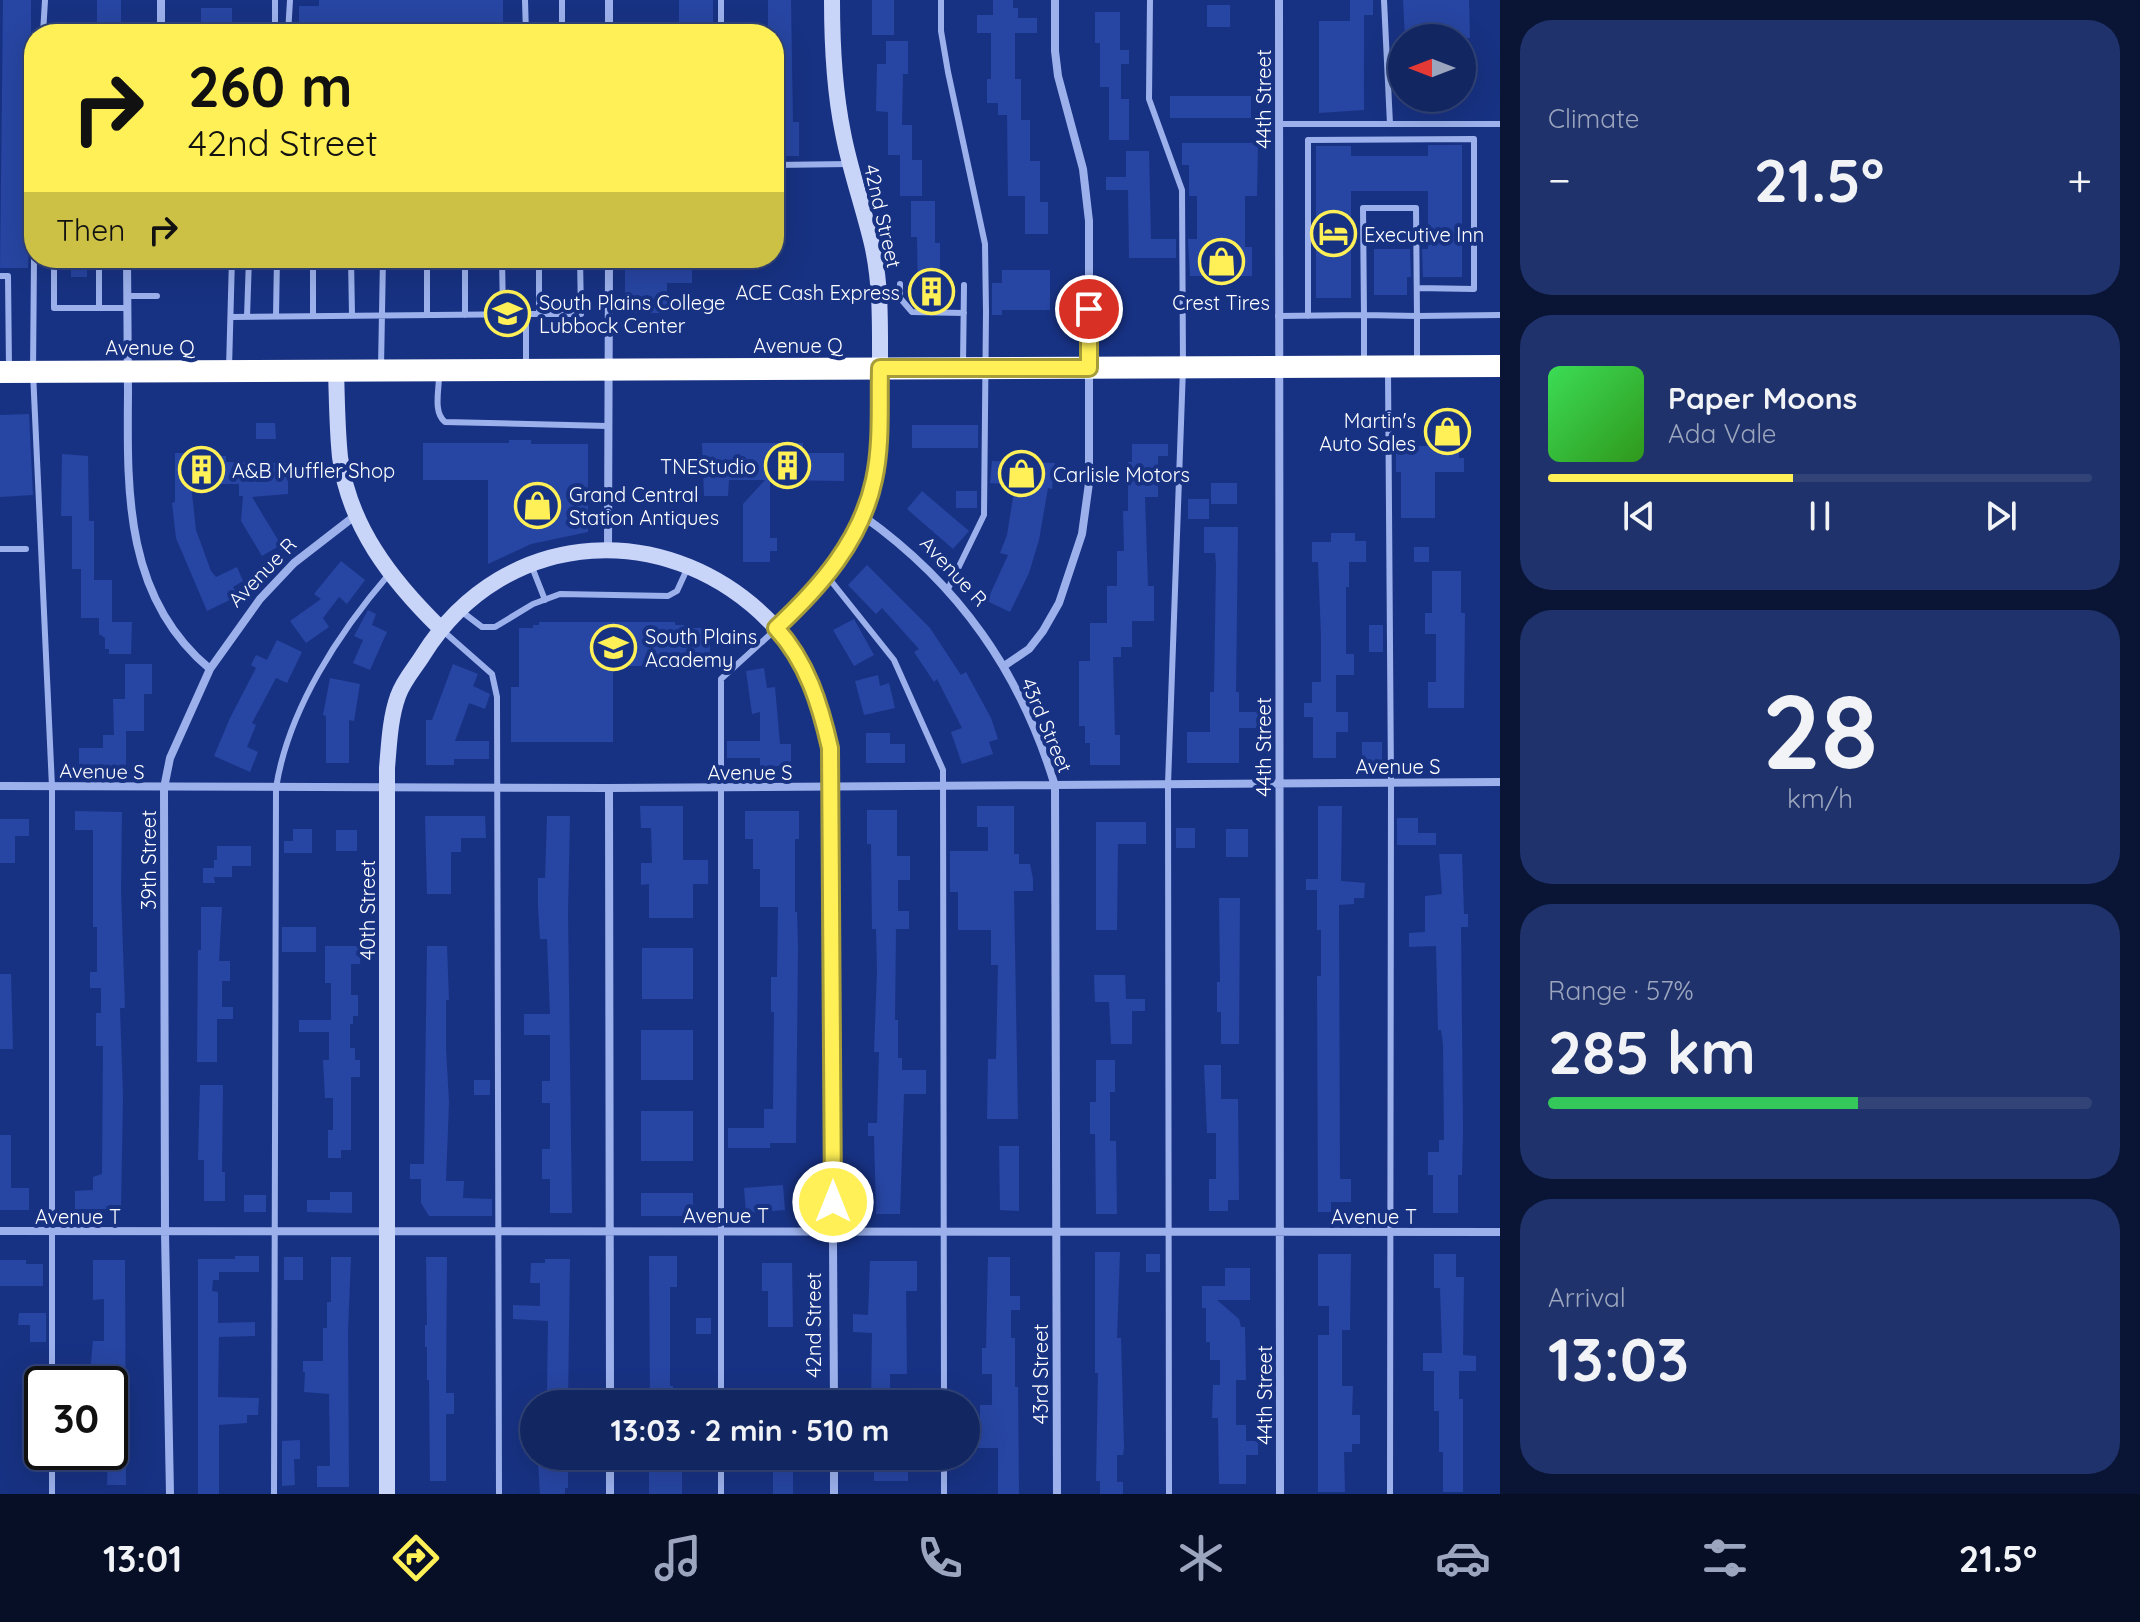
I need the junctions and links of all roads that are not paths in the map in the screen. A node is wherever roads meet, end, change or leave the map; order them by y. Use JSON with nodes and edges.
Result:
{"nodes":[{"id":1,"x":45,"y":0,"type":"edge"},
{"id":2,"x":161,"y":0,"type":"edge"},
{"id":3,"x":275,"y":0,"type":"edge"},
{"id":4,"x":290,"y":0,"type":"edge"},
{"id":5,"x":525,"y":0,"type":"edge"},
{"id":6,"x":562,"y":0,"type":"edge"},
{"id":7,"x":609,"y":0,"type":"edge"},
{"id":8,"x":721,"y":0,"type":"edge"},
{"id":9,"x":832,"y":0,"type":"edge"},
{"id":10,"x":941,"y":0,"type":"edge"},
{"id":11,"x":1055,"y":0,"type":"edge"},
{"id":12,"x":1150,"y":0,"type":"edge"},
{"id":13,"x":1279,"y":0,"type":"edge"},
{"id":14,"x":1384,"y":0,"type":"edge"},
{"id":15,"x":44,"y":24,"type":"edge"},
{"id":16,"x":161,"y":24,"type":"edge"},
{"id":17,"x":275,"y":24,"type":"edge"},
{"id":18,"x":289,"y":24,"type":"edge"},
{"id":19,"x":526,"y":24,"type":"edge"},
{"id":20,"x":562,"y":24,"type":"edge"},
{"id":21,"x":609,"y":24,"type":"edge"},
{"id":22,"x":721,"y":24,"type":"edge"},
{"id":23,"x":1279,"y":124,"type":"junction"},
{"id":24,"x":1390,"y":124,"type":"junction"},
{"id":25,"x":1500,"y":124,"type":"edge"},
{"id":26,"x":850,"y":164,"type":"junction"},
{"id":27,"x":784,"y":165,"type":"edge"},
{"id":28,"x":34,"y":268,"type":"edge"},
{"id":29,"x":99,"y":268,"type":"edge"},
{"id":30,"x":127,"y":268,"type":"edge"},
{"id":31,"x":232,"y":268,"type":"edge"},
{"id":32,"x":249,"y":268,"type":"edge"},
{"id":33,"x":277,"y":268,"type":"edge"},
{"id":34,"x":313,"y":268,"type":"edge"},
{"id":35,"x":351,"y":268,"type":"edge"},
{"id":36,"x":383,"y":268,"type":"edge"},
{"id":37,"x":427,"y":268,"type":"edge"},
{"id":38,"x":465,"y":268,"type":"edge"},
{"id":39,"x":502,"y":268,"type":"edge"},
{"id":40,"x":539,"y":268,"type":"edge"},
{"id":41,"x":580,"y":268,"type":"edge"},
{"id":42,"x":609,"y":268,"type":"edge"},
{"id":43,"x":54,"y":270,"type":"dead end"},
{"id":44,"x":0,"y":276,"type":"edge"},
{"id":45,"x":900,"y":284,"type":"dead end"},
{"id":46,"x":964,"y":285,"type":"dead end"},
{"id":47,"x":1417,"y":288,"type":"junction"},
{"id":48,"x":127,"y":296,"type":"junction"},
{"id":49,"x":157,"y":296,"type":"dead end"},
{"id":50,"x":879,"y":298,"type":"junction"},
{"id":51,"x":900,"y":298,"type":"junction"},
{"id":52,"x":99,"y":308,"type":"junction"},
{"id":53,"x":128,"y":308,"type":"junction"},
{"id":54,"x":964,"y":313,"type":"junction"},
{"id":55,"x":503,"y":314,"type":"junction"},
{"id":56,"x":526,"y":314,"type":"junction"},
{"id":57,"x":539,"y":314,"type":"junction"},
{"id":58,"x":352,"y":315,"type":"junction"},
{"id":59,"x":381,"y":315,"type":"junction"},
{"id":60,"x":427,"y":315,"type":"junction"},
{"id":61,"x":465,"y":315,"type":"junction"},
{"id":62,"x":1364,"y":315,"type":"junction"},
{"id":63,"x":1500,"y":315,"type":"edge"},
{"id":64,"x":276,"y":316,"type":"junction"},
{"id":65,"x":313,"y":316,"type":"junction"},
{"id":66,"x":1278,"y":316,"type":"junction"},
{"id":67,"x":1308,"y":316,"type":"junction"},
{"id":68,"x":1417,"y":316,"type":"junction"},
{"id":69,"x":231,"y":317,"type":"junction"},
{"id":70,"x":247,"y":317,"type":"junction"},
{"id":71,"x":1500,"y":366,"type":"edge"},
{"id":72,"x":1278,"y":367,"type":"junction"},
{"id":73,"x":1364,"y":367,"type":"junction"},
{"id":74,"x":1388,"y":367,"type":"junction"},
{"id":75,"x":1417,"y":367,"type":"junction"},
{"id":76,"x":880,"y":368,"type":"junction"},
{"id":77,"x":974,"y":368,"type":"junction"},
{"id":78,"x":1089,"y":368,"type":"junction"},
{"id":79,"x":1183,"y":368,"type":"junction"},
{"id":80,"x":439,"y":370,"type":"junction"},
{"id":81,"x":526,"y":370,"type":"junction"},
{"id":82,"x":608,"y":370,"type":"junction"},
{"id":83,"x":128,"y":371,"type":"junction"},
{"id":84,"x":229,"y":371,"type":"junction"},
{"id":85,"x":336,"y":371,"type":"junction"},
{"id":86,"x":381,"y":371,"type":"junction"},
{"id":87,"x":4,"y":372,"type":"edge"},
{"id":88,"x":33,"y":372,"type":"junction"},
{"id":89,"x":608,"y":426,"type":"junction"},
{"id":90,"x":356,"y":515,"type":"junction"},
{"id":91,"x":862,"y":516,"type":"junction"},
{"id":92,"x":0,"y":549,"type":"edge"},
{"id":93,"x":26,"y":549,"type":"dead end"},
{"id":94,"x":608,"y":550,"type":"junction"},
{"id":95,"x":531,"y":564,"type":"junction"},
{"id":96,"x":689,"y":565,"type":"junction"},
{"id":97,"x":390,"y":573,"type":"junction"},
{"id":98,"x":827,"y":576,"type":"junction"},
{"id":99,"x":948,"y":589,"type":"junction"},
{"id":100,"x":545,"y":600,"type":"junction"},
{"id":101,"x":458,"y":609,"type":"junction"},
{"id":102,"x":440,"y":628,"type":"junction"},
{"id":103,"x":776,"y":628,"type":"junction"},
{"id":104,"x":1004,"y":666,"type":"junction"},
{"id":105,"x":210,"y":669,"type":"junction"},
{"id":106,"x":1280,"y":782,"type":"junction"},
{"id":107,"x":1391,"y":782,"type":"junction"},
{"id":108,"x":1500,"y":782,"type":"edge"},
{"id":109,"x":1168,"y":784,"type":"junction"},
{"id":110,"x":0,"y":786,"type":"edge"},
{"id":111,"x":1055,"y":786,"type":"junction"},
{"id":112,"x":52,"y":787,"type":"junction"},
{"id":113,"x":832,"y":787,"type":"junction"},
{"id":114,"x":943,"y":787,"type":"junction"},
{"id":115,"x":164,"y":788,"type":"junction"},
{"id":116,"x":276,"y":788,"type":"junction"},
{"id":117,"x":387,"y":788,"type":"junction"},
{"id":118,"x":498,"y":788,"type":"junction"},
{"id":119,"x":609,"y":788,"type":"junction"},
{"id":120,"x":722,"y":788,"type":"junction"},
{"id":121,"x":0,"y":1231,"type":"edge"},
{"id":122,"x":387,"y":1231,"type":"junction"},
{"id":123,"x":498,"y":1231,"type":"junction"},
{"id":124,"x":610,"y":1231,"type":"junction"},
{"id":125,"x":721,"y":1231,"type":"junction"},
{"id":126,"x":833,"y":1231,"type":"junction"},
{"id":127,"x":944,"y":1231,"type":"junction"},
{"id":128,"x":1056,"y":1231,"type":"junction"},
{"id":129,"x":1169,"y":1231,"type":"junction"},
{"id":130,"x":52,"y":1232,"type":"junction"},
{"id":131,"x":274,"y":1232,"type":"junction"},
{"id":132,"x":1280,"y":1232,"type":"junction"},
{"id":133,"x":1390,"y":1232,"type":"junction"},
{"id":134,"x":1500,"y":1232,"type":"edge"},
{"id":135,"x":165,"y":1233,"type":"junction"},
{"id":136,"x":52,"y":1366,"type":"edge"},
{"id":137,"x":610,"y":1390,"type":"edge"},
{"id":138,"x":721,"y":1390,"type":"edge"},
{"id":139,"x":834,"y":1390,"type":"edge"},
{"id":140,"x":944,"y":1390,"type":"edge"},
{"id":141,"x":52,"y":1470,"type":"edge"},
{"id":142,"x":610,"y":1470,"type":"edge"},
{"id":143,"x":721,"y":1470,"type":"edge"},
{"id":144,"x":834,"y":1470,"type":"edge"},
{"id":145,"x":944,"y":1470,"type":"edge"},
{"id":146,"x":52,"y":1494,"type":"edge"},
{"id":147,"x":170,"y":1494,"type":"edge"},
{"id":148,"x":274,"y":1494,"type":"edge"},
{"id":149,"x":387,"y":1494,"type":"edge"},
{"id":150,"x":499,"y":1494,"type":"edge"},
{"id":151,"x":610,"y":1494,"type":"edge"},
{"id":152,"x":721,"y":1494,"type":"edge"},
{"id":153,"x":834,"y":1494,"type":"edge"},
{"id":154,"x":944,"y":1494,"type":"edge"},
{"id":155,"x":1057,"y":1494,"type":"edge"},
{"id":156,"x":1169,"y":1494,"type":"edge"},
{"id":157,"x":1280,"y":1494,"type":"edge"},
{"id":158,"x":1390,"y":1494,"type":"edge"}],
"edges":[{"from":1,"to":15,"type":"lane"},
{"from":2,"to":16,"type":"street"},
{"from":3,"to":17,"type":"lane"},
{"from":4,"to":18,"type":"lane"},
{"from":5,"to":19,"type":"lane"},
{"from":6,"to":20,"type":"lane"},
{"from":7,"to":21,"type":"street"},
{"from":8,"to":22,"type":"lane"},
{"from":9,"to":26,"type":"street","name":"42nd Street"},
{"from":10,"to":77,"type":"lane"},
{"from":11,"to":78,"type":"street","name":"43rd Street"},
{"from":12,"to":79,"type":"lane"},
{"from":13,"to":23,"type":"street","name":"44th Street"},
{"from":14,"to":24,"type":"lane"},
{"from":23,"to":24,"type":"lane"},
{"from":23,"to":66,"type":"street","name":"44th Street"},
{"from":24,"to":25,"type":"lane"},
{"from":26,"to":27,"type":"lane"},
{"from":26,"to":50,"type":"street","name":"42nd Street"},
{"from":28,"to":88,"type":"lane"},
{"from":29,"to":52,"type":"lane"},
{"from":30,"to":48,"type":"street"},
{"from":31,"to":69,"type":"lane"},
{"from":32,"to":70,"type":"lane"},
{"from":33,"to":64,"type":"lane"},
{"from":34,"to":65,"type":"lane"},
{"from":35,"to":58,"type":"lane"},
{"from":36,"to":59,"type":"lane"},
{"from":37,"to":60,"type":"lane"},
{"from":38,"to":61,"type":"lane"},
{"from":39,"to":55,"type":"lane"},
{"from":40,"to":57,"type":"lane"},
{"from":41,"to":57,"type":"lane"},
{"from":42,"to":82,"type":"street"},
{"from":43,"to":52,"type":"lane"},
{"from":44,"to":87,"type":"lane"},
{"from":45,"to":51,"type":"lane"},
{"from":46,"to":54,"type":"lane"},
{"from":47,"to":62,"type":"lane"},
{"from":47,"to":67,"type":"lane"},
{"from":47,"to":68,"type":"lane"},
{"from":48,"to":49,"type":"lane"},
{"from":48,"to":53,"type":"street"},
{"from":50,"to":51,"type":"lane"},
{"from":50,"to":76,"type":"street","name":"42nd Street"},
{"from":51,"to":54,"type":"lane"},
{"from":52,"to":53,"type":"lane"},
{"from":53,"to":83,"type":"street"},
{"from":54,"to":77,"type":"lane"},
{"from":55,"to":56,"type":"lane"},
{"from":55,"to":61,"type":"lane"},
{"from":56,"to":57,"type":"lane"},
{"from":56,"to":81,"type":"lane"},
{"from":58,"to":59,"type":"lane"},
{"from":58,"to":65,"type":"lane"},
{"from":59,"to":60,"type":"lane"},
{"from":59,"to":86,"type":"lane"},
{"from":60,"to":61,"type":"lane"},
{"from":62,"to":67,"type":"lane"},
{"from":62,"to":68,"type":"lane"},
{"from":62,"to":73,"type":"lane"},
{"from":63,"to":68,"type":"lane"},
{"from":64,"to":65,"type":"lane"},
{"from":64,"to":70,"type":"lane"},
{"from":66,"to":67,"type":"lane"},
{"from":66,"to":72,"type":"street","name":"44th Street"},
{"from":68,"to":75,"type":"lane"},
{"from":69,"to":70,"type":"lane"},
{"from":69,"to":84,"type":"lane"},
{"from":71,"to":75,"type":"highway","name":"Avenue Q"},
{"from":72,"to":73,"type":"highway","name":"Avenue Q"},
{"from":72,"to":79,"type":"highway","name":"Avenue Q"},
{"from":72,"to":106,"type":"street","name":"44th Street"},
{"from":73,"to":74,"type":"highway","name":"Avenue Q"},
{"from":74,"to":75,"type":"highway","name":"Avenue Q"},
{"from":74,"to":107,"type":"lane"},
{"from":76,"to":77,"type":"highway","name":"Avenue Q"},
{"from":76,"to":82,"type":"highway","name":"Avenue Q"},
{"from":76,"to":91,"type":"street","name":"42nd Street"},
{"from":77,"to":78,"type":"highway","name":"Avenue Q"},
{"from":77,"to":99,"type":"lane"},
{"from":78,"to":79,"type":"highway","name":"Avenue Q"},
{"from":78,"to":104,"type":"street","name":"43rd Street"},
{"from":79,"to":109,"type":"lane"},
{"from":80,"to":81,"type":"highway","name":"Avenue Q"},
{"from":80,"to":86,"type":"highway","name":"Avenue Q"},
{"from":80,"to":89,"type":"lane"},
{"from":81,"to":82,"type":"highway","name":"Avenue Q"},
{"from":82,"to":89,"type":"street"},
{"from":83,"to":84,"type":"highway","name":"Avenue Q"},
{"from":83,"to":88,"type":"highway","name":"Avenue Q"},
{"from":83,"to":105,"type":"street"},
{"from":84,"to":85,"type":"highway","name":"Avenue Q"},
{"from":85,"to":86,"type":"highway","name":"Avenue Q"},
{"from":85,"to":90,"type":"street"},
{"from":87,"to":88,"type":"highway","name":"Avenue Q"},
{"from":88,"to":112,"type":"lane"},
{"from":89,"to":94,"type":"street"},
{"from":90,"to":97,"type":"street"},
{"from":90,"to":105,"type":"street","name":"Avenue R"},
{"from":91,"to":98,"type":"street","name":"42nd Street"},
{"from":91,"to":99,"type":"street","name":"Avenue R"},
{"from":92,"to":93,"type":"lane"},
{"from":94,"to":95,"type":"street"},
{"from":94,"to":96,"type":"street"},
{"from":95,"to":100,"type":"lane"},
{"from":95,"to":101,"type":"street"},
{"from":96,"to":100,"type":"lane"},
{"from":96,"to":103,"type":"street"},
{"from":97,"to":102,"type":"street"},
{"from":97,"to":116,"type":"lane"},
{"from":98,"to":103,"type":"street","name":"42nd Street"},
{"from":98,"to":114,"type":"lane"},
{"from":99,"to":104,"type":"street","name":"Avenue R"},
{"from":100,"to":101,"type":"lane"},
{"from":101,"to":102,"type":"street"},
{"from":102,"to":117,"type":"street","name":"40th Street"},
{"from":102,"to":118,"type":"lane"},
{"from":103,"to":113,"type":"street","name":"42nd Street"},
{"from":103,"to":120,"type":"lane"},
{"from":104,"to":111,"type":"street","name":"43rd Street"},
{"from":105,"to":115,"type":"street","name":"39th Street"},
{"from":106,"to":107,"type":"street","name":"Avenue S"},
{"from":106,"to":109,"type":"street","name":"Avenue S"},
{"from":106,"to":132,"type":"street","name":"44th Street"},
{"from":107,"to":108,"type":"street","name":"Avenue S"},
{"from":107,"to":133,"type":"lane"},
{"from":109,"to":111,"type":"street","name":"Avenue S"},
{"from":109,"to":129,"type":"lane"},
{"from":110,"to":112,"type":"street","name":"Avenue S"},
{"from":111,"to":114,"type":"street","name":"Avenue S"},
{"from":111,"to":128,"type":"street","name":"43rd Street"},
{"from":112,"to":115,"type":"street","name":"Avenue S"},
{"from":112,"to":130,"type":"lane"},
{"from":113,"to":114,"type":"street","name":"Avenue S"},
{"from":113,"to":120,"type":"street","name":"Avenue S"},
{"from":113,"to":126,"type":"street","name":"42nd Street"},
{"from":114,"to":127,"type":"lane"},
{"from":115,"to":116,"type":"street","name":"Avenue S"},
{"from":115,"to":135,"type":"street","name":"39th Street"},
{"from":116,"to":117,"type":"street","name":"Avenue S"},
{"from":116,"to":131,"type":"lane"},
{"from":117,"to":118,"type":"street","name":"Avenue S"},
{"from":117,"to":122,"type":"street","name":"40th Street"},
{"from":118,"to":119,"type":"street","name":"Avenue S"},
{"from":118,"to":123,"type":"lane"},
{"from":119,"to":120,"type":"street","name":"Avenue S"},
{"from":119,"to":124,"type":"street"},
{"from":120,"to":125,"type":"lane"},
{"from":121,"to":130,"type":"street","name":"Avenue T"},
{"from":122,"to":123,"type":"street","name":"Avenue T"},
{"from":122,"to":131,"type":"street","name":"Avenue T"},
{"from":122,"to":149,"type":"street","name":"40th Street"},
{"from":123,"to":124,"type":"street","name":"Avenue T"},
{"from":123,"to":150,"type":"lane"},
{"from":124,"to":125,"type":"street","name":"Avenue T"},
{"from":124,"to":137,"type":"street"},
{"from":125,"to":126,"type":"street","name":"Avenue T"},
{"from":125,"to":138,"type":"lane"},
{"from":126,"to":127,"type":"street","name":"Avenue T"},
{"from":126,"to":139,"type":"street","name":"42nd Street"},
{"from":127,"to":128,"type":"street","name":"Avenue T"},
{"from":127,"to":140,"type":"lane"},
{"from":128,"to":129,"type":"street","name":"Avenue T"},
{"from":128,"to":155,"type":"street","name":"43rd Street"},
{"from":129,"to":132,"type":"street","name":"Avenue T"},
{"from":129,"to":156,"type":"lane"},
{"from":130,"to":135,"type":"street","name":"Avenue T"},
{"from":130,"to":136,"type":"lane"},
{"from":131,"to":135,"type":"street","name":"Avenue T"},
{"from":131,"to":148,"type":"lane"},
{"from":132,"to":133,"type":"street","name":"Avenue T"},
{"from":132,"to":157,"type":"street","name":"44th Street"},
{"from":133,"to":134,"type":"street","name":"Avenue T"},
{"from":133,"to":158,"type":"lane"},
{"from":135,"to":147,"type":"street","name":"39th Street"},
{"from":141,"to":146,"type":"lane"},
{"from":142,"to":151,"type":"street"},
{"from":143,"to":152,"type":"lane"},
{"from":144,"to":153,"type":"street"},
{"from":145,"to":154,"type":"lane"}]}
